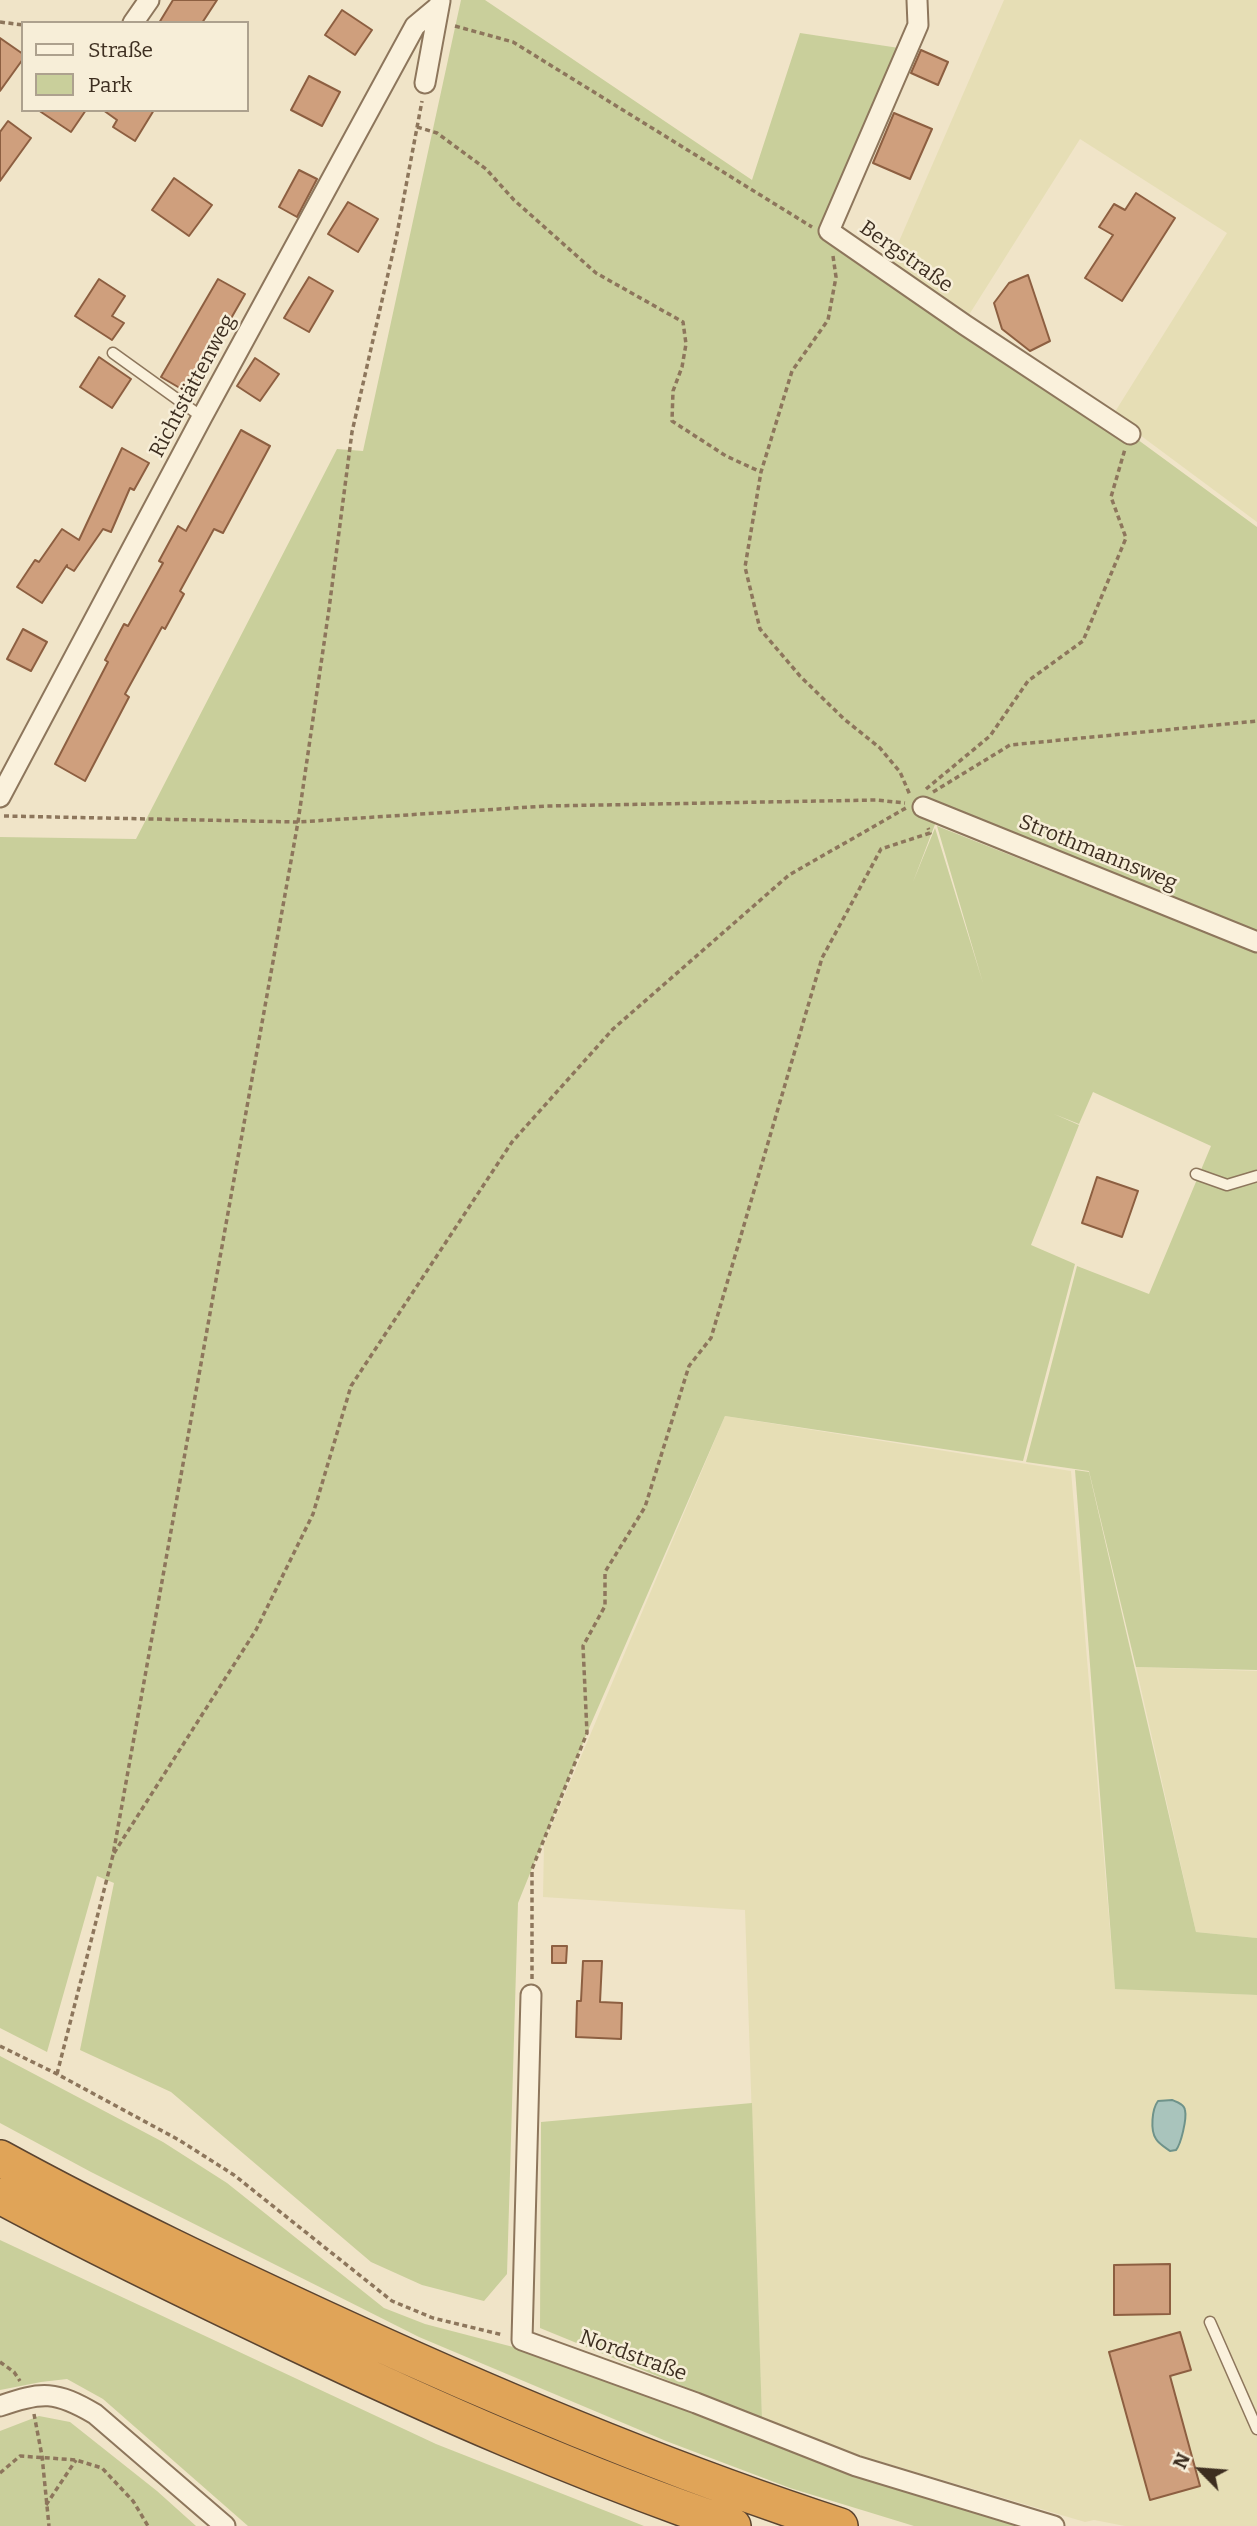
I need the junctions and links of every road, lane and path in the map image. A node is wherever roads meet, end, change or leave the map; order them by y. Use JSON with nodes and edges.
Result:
{"nodes":[{"id":1,"x":149,"y":0,"type":"edge"},
{"id":2,"x":916,"y":0,"type":"edge"},
{"id":3,"x":439,"y":9,"type":"edge"},
{"id":4,"x":134,"y":21,"type":"edge"},
{"id":5,"x":0,"y":22,"type":"edge"},
{"id":6,"x":21,"y":25,"type":"edge"},
{"id":7,"x":425,"y":83,"type":"joint"},
{"id":8,"x":417,"y":127,"type":"junction"},
{"id":9,"x":829,"y":231,"type":"junction"},
{"id":10,"x":113,"y":353,"type":"dead end"},
{"id":11,"x":202,"y":417,"type":"junction"},
{"id":12,"x":1130,"y":434,"type":"joint"},
{"id":13,"x":761,"y":472,"type":"junction"},
{"id":14,"x":1257,"y":721,"type":"edge"},
{"id":15,"x":0,"y":797,"type":"edge"},
{"id":16,"x":920,"y":801,"type":"junction"},
{"id":17,"x":0,"y":816,"type":"edge"},
{"id":18,"x":298,"y":822,"type":"junction"},
{"id":19,"x":1257,"y":942,"type":"edge"},
{"id":20,"x":1196,"y":1174,"type":"dead end"},
{"id":21,"x":1257,"y":1176,"type":"edge"},
{"id":22,"x":113,"y":1855,"type":"junction"},
{"id":23,"x":531,"y":1995,"type":"joint"},
{"id":24,"x":0,"y":2046,"type":"edge"},
{"id":25,"x":57,"y":2074,"type":"junction"},
{"id":26,"x":0,"y":2158,"type":"edge"},
{"id":27,"x":0,"y":2196,"type":"edge"},
{"id":28,"x":0,"y":2224,"type":"edge"},
{"id":29,"x":216,"y":2305,"type":"junction"},
{"id":30,"x":1210,"y":2322,"type":"dead end"},
{"id":31,"x":522,"y":2340,"type":"junction"},
{"id":32,"x":0,"y":2362,"type":"edge"},
{"id":33,"x":31,"y":2396,"type":"junction"},
{"id":34,"x":0,"y":2406,"type":"edge"},
{"id":35,"x":1257,"y":2429,"type":"edge"},
{"id":36,"x":42,"y":2456,"type":"junction"},
{"id":37,"x":76,"y":2460,"type":"junction"},
{"id":38,"x":0,"y":2473,"type":"edge"},
{"id":39,"x":46,"y":2505,"type":"junction"},
{"id":40,"x":48,"y":2526,"type":"edge"},
{"id":41,"x":148,"y":2526,"type":"edge"},
{"id":42,"x":225,"y":2526,"type":"edge"},
{"id":43,"x":733,"y":2526,"type":"edge"},
{"id":44,"x":839,"y":2526,"type":"edge"},
{"id":45,"x":1054,"y":2526,"type":"edge"}],
"edges":[{"from":1,"to":4,"type":"street"},
{"from":2,"to":9,"type":"street","name":"Bergstraße"},
{"from":3,"to":7,"type":"street"},
{"from":3,"to":9,"type":"path"},
{"from":3,"to":11,"type":"street","name":"Richtstättenweg"},
{"from":5,"to":6,"type":"path"},
{"from":7,"to":8,"type":"path"},
{"from":8,"to":13,"type":"path"},
{"from":8,"to":18,"type":"path"},
{"from":9,"to":12,"type":"street","name":"Bergstraße"},
{"from":9,"to":13,"type":"path"},
{"from":10,"to":11,"type":"lane"},
{"from":11,"to":15,"type":"street","name":"Richtstättenweg"},
{"from":12,"to":16,"type":"path"},
{"from":13,"to":16,"type":"path"},
{"from":14,"to":16,"type":"path"},
{"from":16,"to":18,"type":"path"},
{"from":16,"to":19,"type":"street","name":"Strothmannsweg"},
{"from":16,"to":22,"type":"path"},
{"from":16,"to":23,"type":"path"},
{"from":17,"to":18,"type":"path"},
{"from":18,"to":22,"type":"path"},
{"from":20,"to":21,"type":"lane"},
{"from":22,"to":25,"type":"path"},
{"from":23,"to":31,"type":"street"},
{"from":24,"to":25,"type":"path"},
{"from":25,"to":31,"type":"path"},
{"from":26,"to":44,"type":"highway"},
{"from":27,"to":29,"type":"highway"},
{"from":28,"to":29,"type":"highway"},
{"from":29,"to":43,"type":"highway"},
{"from":30,"to":35,"type":"lane"},
{"from":31,"to":45,"type":"street","name":"Nordstraße"},
{"from":32,"to":33,"type":"path"},
{"from":33,"to":34,"type":"street"},
{"from":33,"to":36,"type":"path"},
{"from":33,"to":42,"type":"street"},
{"from":36,"to":37,"type":"path"},
{"from":36,"to":38,"type":"path"},
{"from":36,"to":39,"type":"path"},
{"from":37,"to":39,"type":"path"},
{"from":37,"to":41,"type":"path"},
{"from":39,"to":40,"type":"path"}]}
